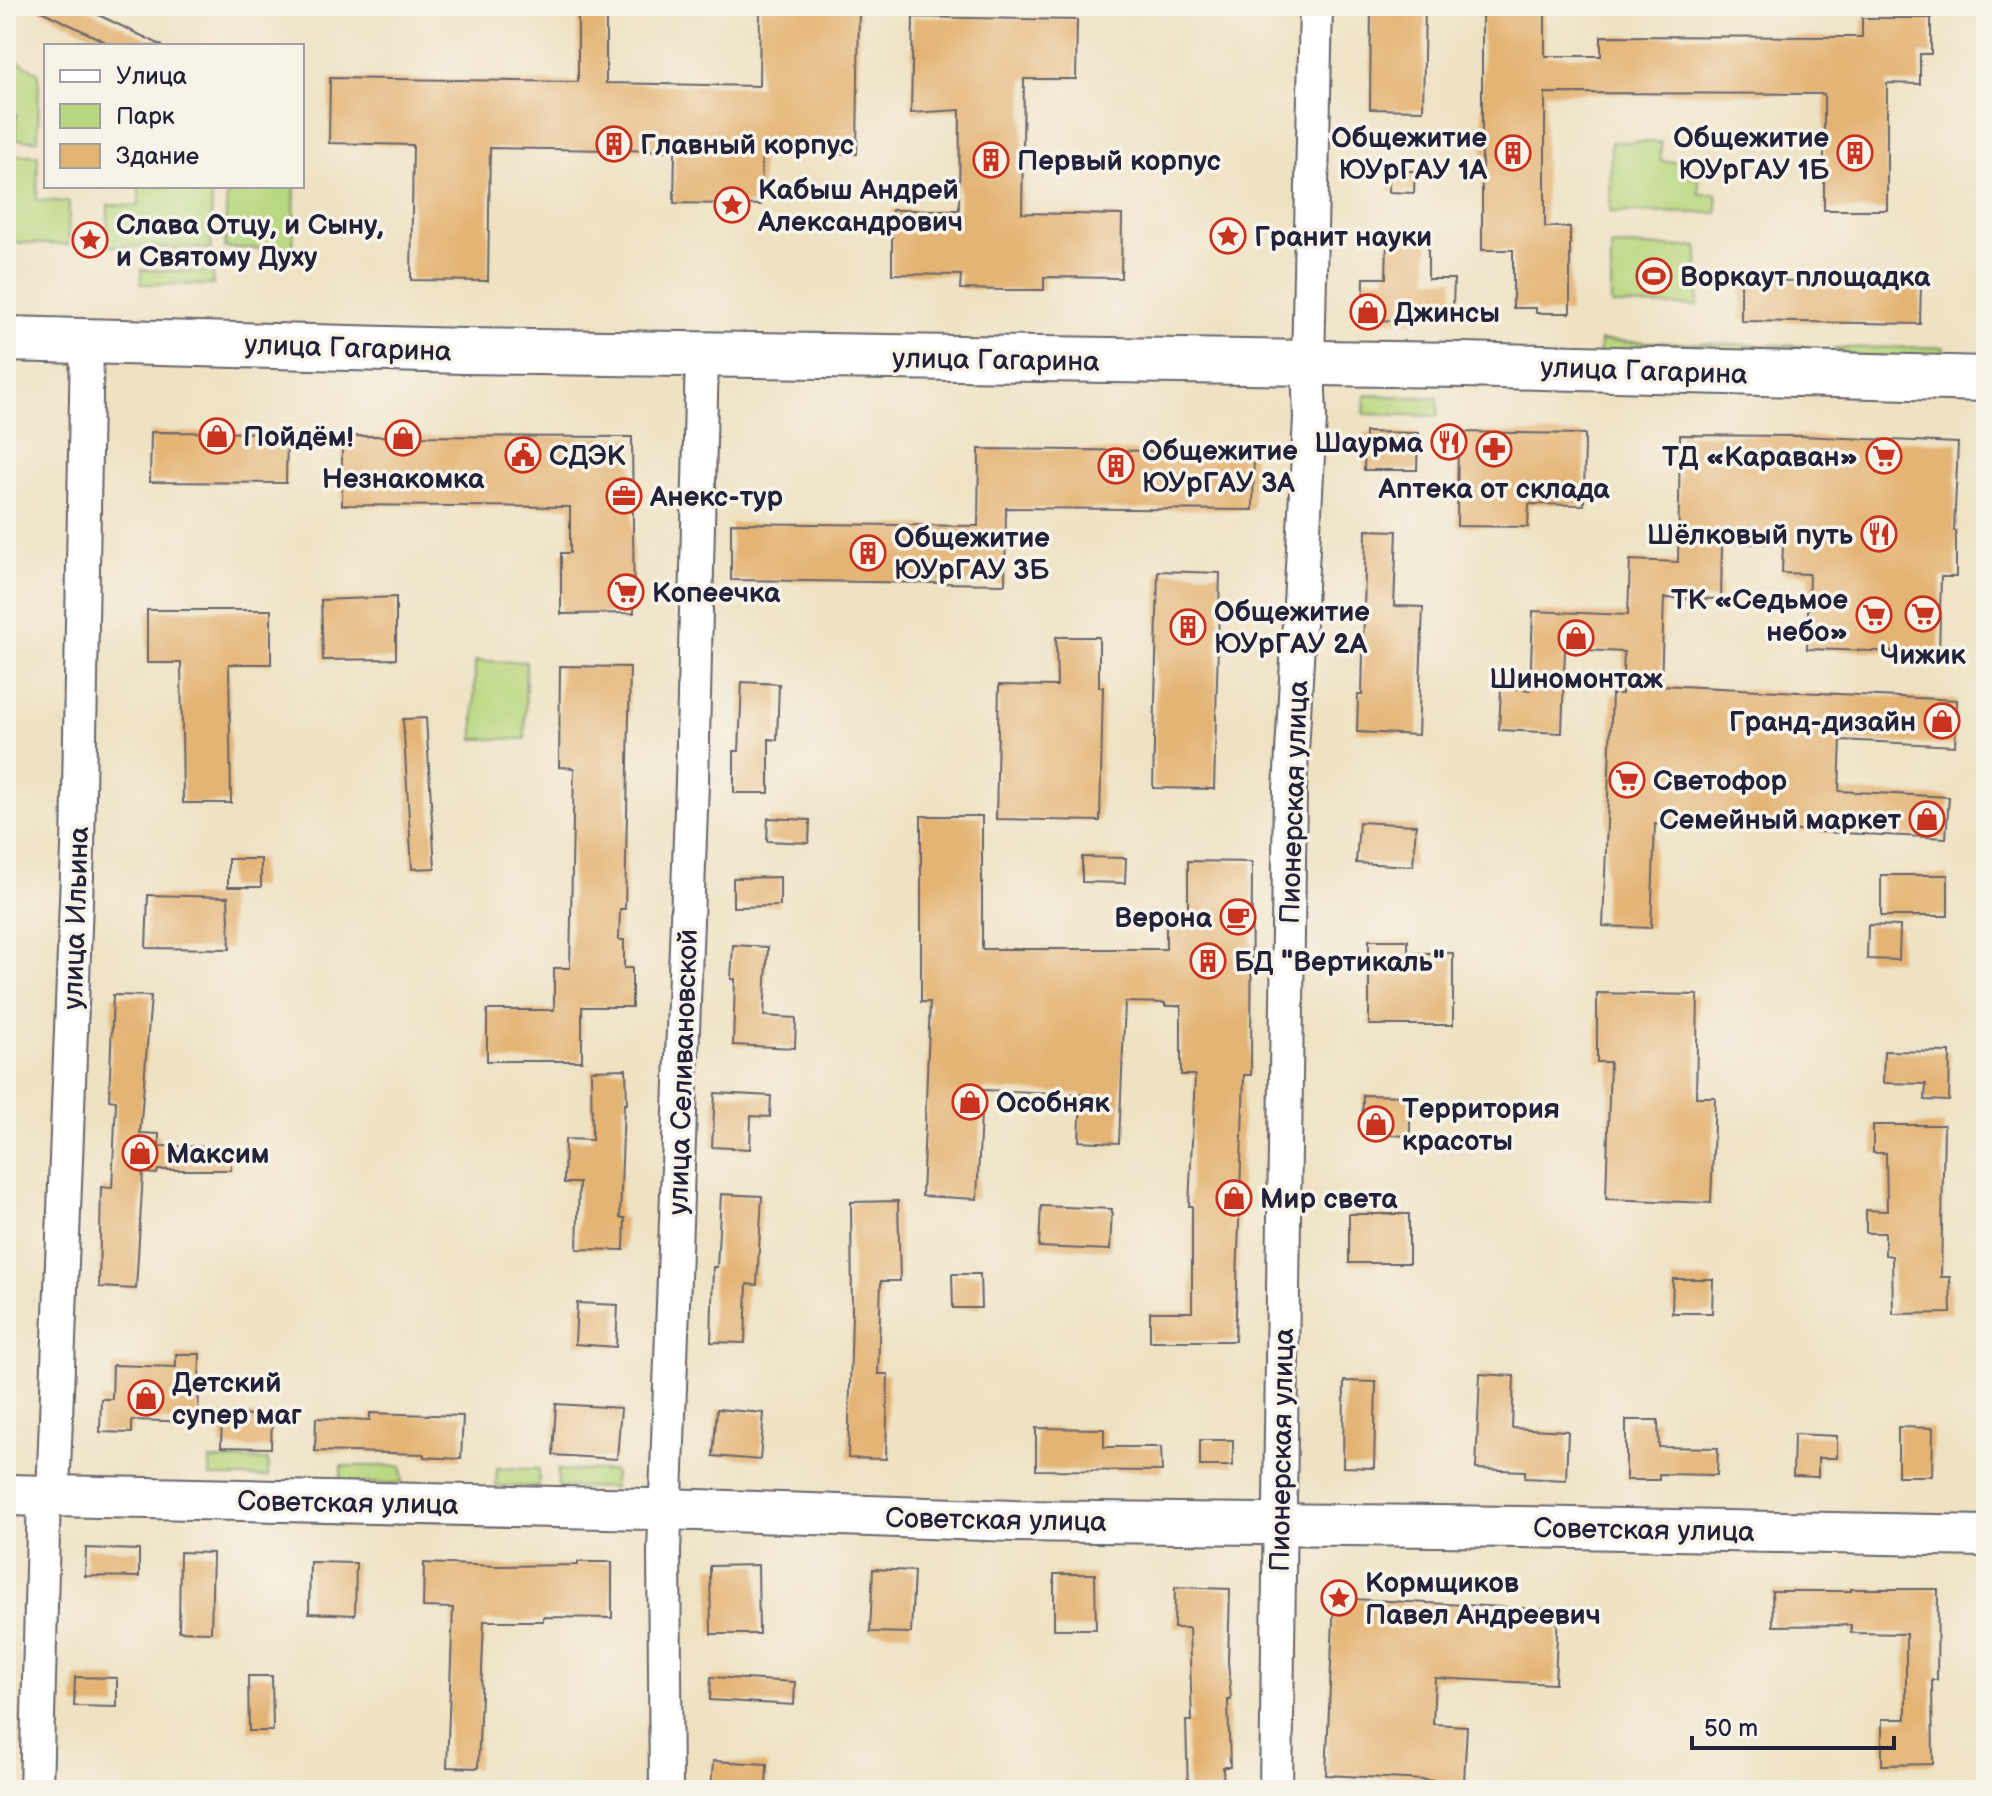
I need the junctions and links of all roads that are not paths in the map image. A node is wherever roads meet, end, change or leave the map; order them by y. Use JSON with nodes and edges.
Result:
{"nodes":[{"id":1,"x":1316,"y":6,"type":"edge"},
{"id":2,"x":6,"y":339,"type":"edge"},
{"id":3,"x":87,"y":340,"type":"junction"},
{"id":4,"x":702,"y":354,"type":"junction"},
{"id":5,"x":1308,"y":364,"type":"junction"},
{"id":6,"x":1986,"y":379,"type":"edge"},
{"id":7,"x":34,"y":1495,"type":"edge"},
{"id":8,"x":666,"y":1510,"type":"junction"},
{"id":9,"x":1280,"y":1524,"type":"junction"},
{"id":10,"x":1986,"y":1536,"type":"edge"},
{"id":11,"x":36,"y":1790,"type":"edge"},
{"id":12,"x":666,"y":1790,"type":"edge"},
{"id":13,"x":1276,"y":1790,"type":"edge"}],
"edges":[{"from":1,"to":5,"type":"street","name":"Пионерская улица"},
{"from":2,"to":3,"type":"main road","name":"улица Гагарина"},
{"from":3,"to":4,"type":"main road","name":"улица Гагарина"},
{"from":3,"to":7,"type":"street","name":"улица Ильина"},
{"from":4,"to":5,"type":"main road","name":"улица Гагарина"},
{"from":4,"to":8,"type":"street","name":"улица Селивановской"},
{"from":5,"to":6,"type":"main road","name":"улица Гагарина"},
{"from":5,"to":9,"type":"street","name":"Пионерская улица"},
{"from":7,"to":8,"type":"street","name":"Советская улица"},
{"from":7,"to":11,"type":"street","name":"улица Ильина"},
{"from":8,"to":9,"type":"street","name":"Советская улица"},
{"from":8,"to":12,"type":"street","name":"улица Селивановской"},
{"from":9,"to":10,"type":"street","name":"Советская улица"},
{"from":9,"to":13,"type":"street","name":"Пионерская улица"}]}
